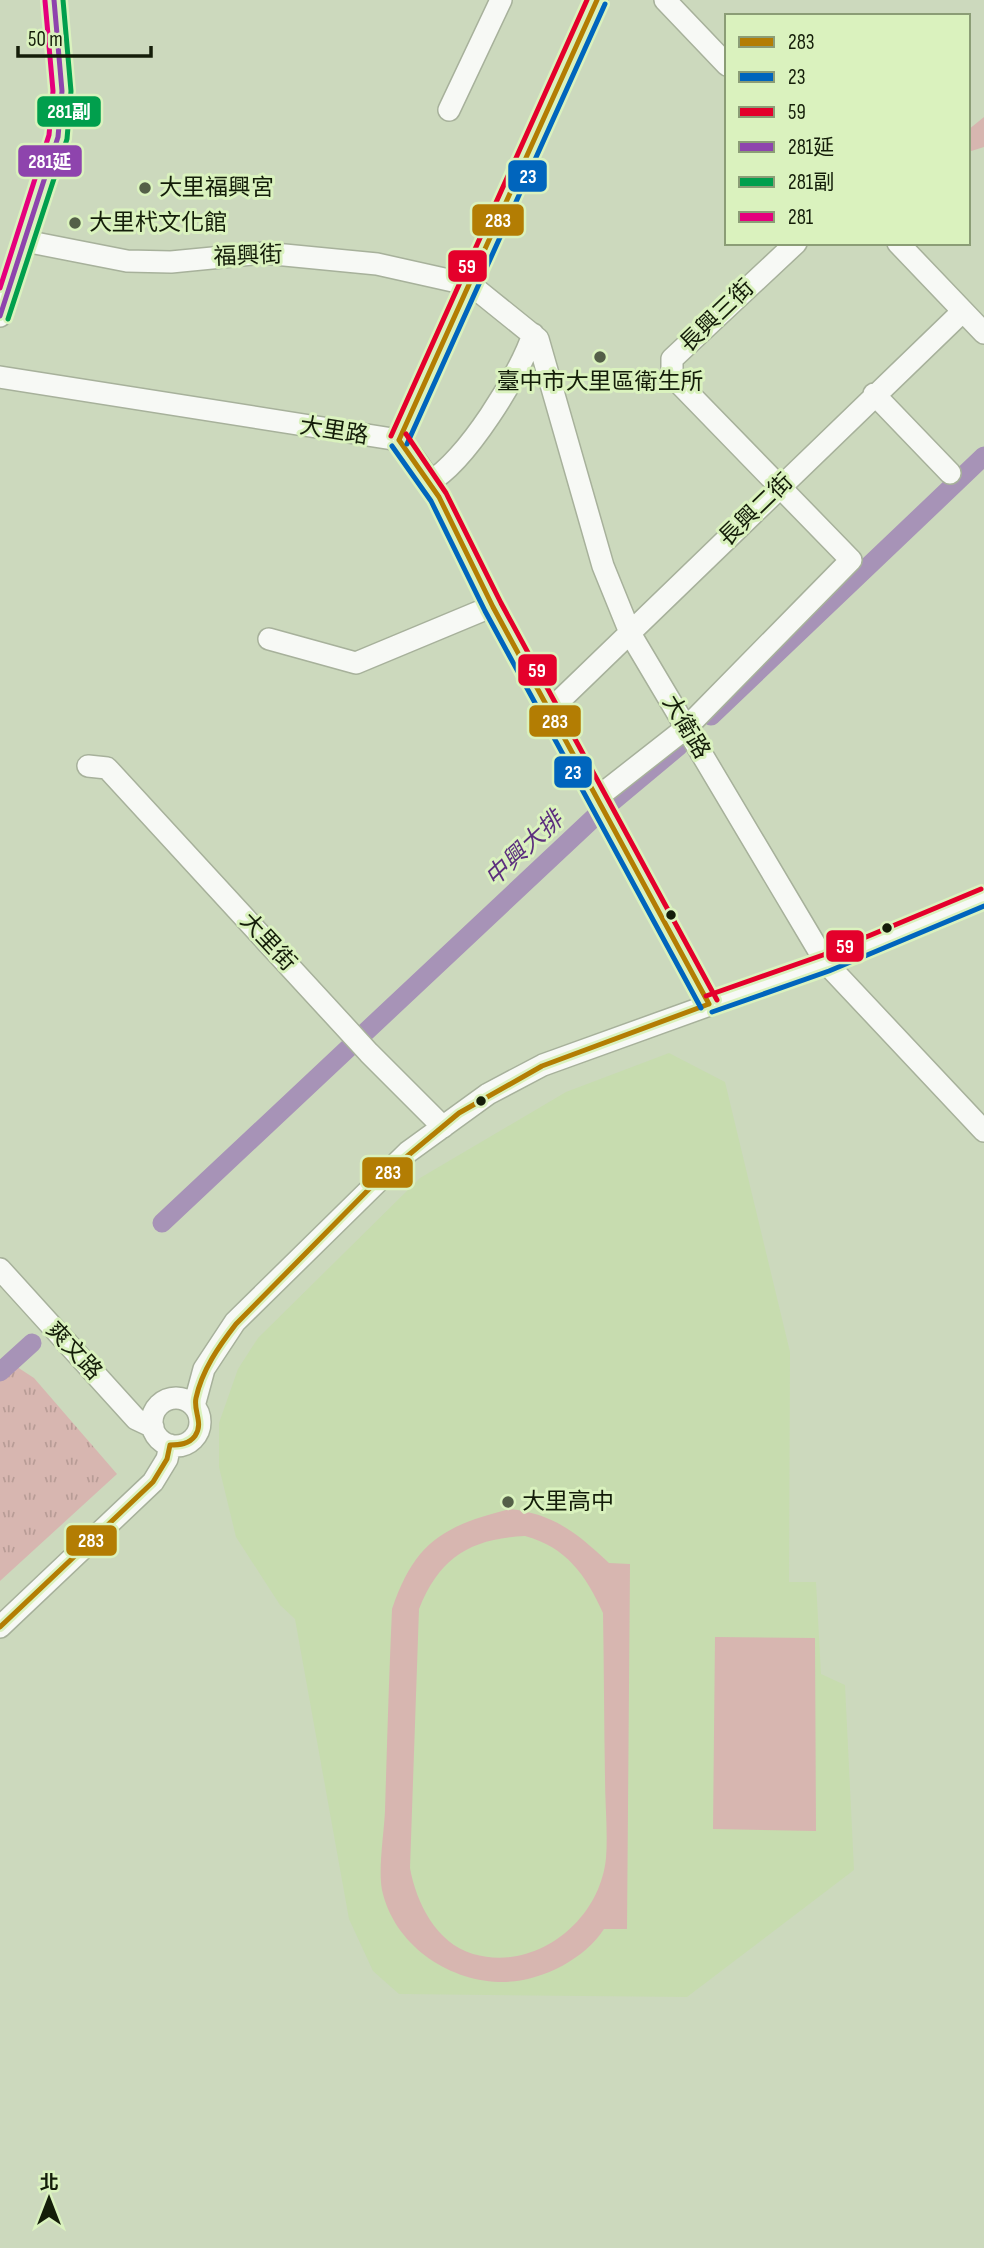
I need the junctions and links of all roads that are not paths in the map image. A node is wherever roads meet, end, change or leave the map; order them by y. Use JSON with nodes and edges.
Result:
{"nodes":[{"id":1,"x":54,"y":0,"type":"edge"},
{"id":2,"x":501,"y":0,"type":"edge"},
{"id":3,"x":597,"y":0,"type":"edge"},
{"id":4,"x":666,"y":0,"type":"edge"},
{"id":5,"x":725,"y":63,"type":"edge"},
{"id":6,"x":449,"y":110,"type":"dead end"},
{"id":7,"x":25,"y":241,"type":"junction"},
{"id":8,"x":794,"y":245,"type":"edge"},
{"id":9,"x":900,"y":245,"type":"edge"},
{"id":10,"x":471,"y":285,"type":"junction"},
{"id":11,"x":963,"y":311,"type":"junction"},
{"id":12,"x":0,"y":316,"type":"edge"},
{"id":13,"x":984,"y":333,"type":"edge"},
{"id":14,"x":533,"y":334,"type":"junction"},
{"id":15,"x":0,"y":377,"type":"edge"},
{"id":16,"x":874,"y":394,"type":"junction"},
{"id":17,"x":399,"y":440,"type":"junction"},
{"id":18,"x":950,"y":473,"type":"dead end"},
{"id":19,"x":429,"y":482,"type":"junction"},
{"id":20,"x":782,"y":485,"type":"junction"},
{"id":21,"x":493,"y":606,"type":"junction"},
{"id":22,"x":631,"y":635,"type":"junction"},
{"id":23,"x":269,"y":639,"type":"dead end"},
{"id":24,"x":550,"y":710,"type":"junction"},
{"id":25,"x":686,"y":728,"type":"junction"},
{"id":26,"x":88,"y":766,"type":"dead end"},
{"id":27,"x":602,"y":805,"type":"junction"},
{"id":28,"x":984,"y":897,"type":"edge"},
{"id":29,"x":827,"y":963,"type":"junction"},
{"id":30,"x":709,"y":1004,"type":"junction"},
{"id":31,"x":443,"y":1127,"type":"junction"},
{"id":32,"x":984,"y":1131,"type":"edge"},
{"id":33,"x":0,"y":1269,"type":"edge"},
{"id":34,"x":194,"y":1406,"type":"junction"},
{"id":35,"x":153,"y":1427,"type":"junction"},
{"id":36,"x":170,"y":1445,"type":"junction"},
{"id":37,"x":0,"y":1627,"type":"edge"}],
"edges":[{"from":1,"to":7,"type":"street"},
{"from":2,"to":6,"type":"street"},
{"from":3,"to":10,"type":"street","name":"大里路"},
{"from":4,"to":5,"type":"street"},
{"from":7,"to":10,"type":"street","name":"福興街"},
{"from":7,"to":12,"type":"street"},
{"from":8,"to":20,"type":"street","name":"長興三街"},
{"from":9,"to":11,"type":"street"},
{"from":10,"to":14,"type":"street","name":"大衛路"},
{"from":10,"to":17,"type":"street","name":"大里路"},
{"from":11,"to":13,"type":"street"},
{"from":11,"to":16,"type":"street","name":"長興二街"},
{"from":14,"to":19,"type":"street"},
{"from":14,"to":22,"type":"street","name":"大衛路"},
{"from":15,"to":17,"type":"street","name":"大里路"},
{"from":16,"to":18,"type":"street"},
{"from":16,"to":20,"type":"street","name":"長興二街"},
{"from":17,"to":19,"type":"street"},
{"from":19,"to":21,"type":"street"},
{"from":20,"to":22,"type":"street","name":"長興二街"},
{"from":20,"to":25,"type":"street"},
{"from":21,"to":23,"type":"street"},
{"from":21,"to":24,"type":"street"},
{"from":22,"to":24,"type":"street","name":"長興二街"},
{"from":22,"to":25,"type":"street","name":"大衛路"},
{"from":24,"to":27,"type":"street"},
{"from":25,"to":27,"type":"street"},
{"from":25,"to":29,"type":"street","name":"大衛路"},
{"from":26,"to":31,"type":"street","name":"大里街"},
{"from":27,"to":30,"type":"street"},
{"from":28,"to":29,"type":"street"},
{"from":29,"to":30,"type":"street"},
{"from":29,"to":32,"type":"street","name":"大衛路"},
{"from":30,"to":31,"type":"street"},
{"from":31,"to":34,"type":"street"},
{"from":33,"to":35,"type":"street","name":"爽文路"},
{"from":34,"to":35,"type":"street"},
{"from":34,"to":36,"type":"street"},
{"from":35,"to":36,"type":"street"},
{"from":36,"to":37,"type":"street"}]}
